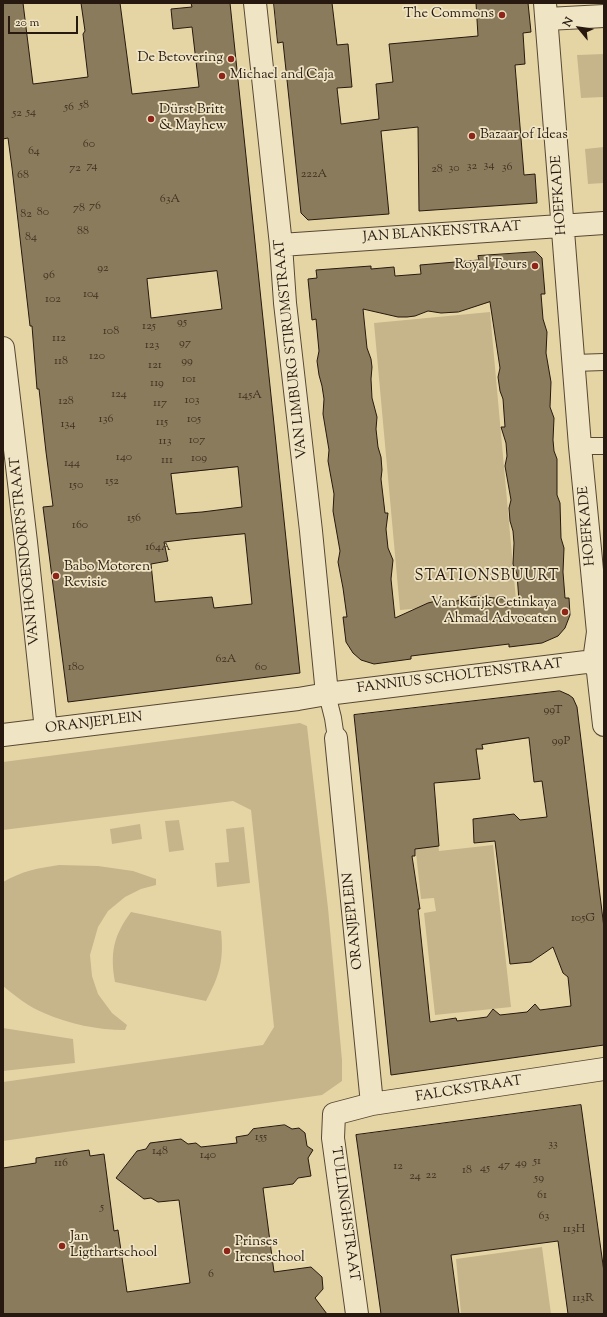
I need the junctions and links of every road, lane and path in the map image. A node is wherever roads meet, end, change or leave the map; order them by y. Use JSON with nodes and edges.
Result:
{"nodes":[{"id":1,"x":256,"y":3,"type":"edge"},
{"id":2,"x":546,"y":11,"type":"edge"},
{"id":3,"x":604,"y":16,"type":"edge"},
{"id":4,"x":604,"y":223,"type":"edge"},
{"id":5,"x":563,"y":225,"type":"junction"},
{"id":6,"x":281,"y":245,"type":"junction"},
{"id":7,"x":3,"y":348,"type":"edge"},
{"id":8,"x":604,"y":362,"type":"edge"},
{"id":9,"x":574,"y":363,"type":"junction"},
{"id":10,"x":580,"y":446,"type":"junction"},
{"id":11,"x":604,"y":446,"type":"edge"},
{"id":12,"x":599,"y":599,"type":"edge"},
{"id":13,"x":594,"y":661,"type":"junction"},
{"id":14,"x":327,"y":694,"type":"junction"},
{"id":15,"x":604,"y":725,"type":"edge"},
{"id":16,"x":46,"y":730,"type":"junction"},
{"id":17,"x":3,"y":735,"type":"edge"},
{"id":18,"x":336,"y":738,"type":"joint"},
{"id":19,"x":604,"y":1069,"type":"edge"},
{"id":20,"x":372,"y":1104,"type":"junction"},
{"id":21,"x":334,"y":1114,"type":"joint"},
{"id":22,"x":357,"y":1314,"type":"edge"}],
"edges":[{"from":1,"to":6,"type":"street","name":"VAN LIMBURG STIRUMSTRAAT"},
{"from":2,"to":3,"type":"street"},
{"from":2,"to":5,"type":"street","name":"HOEFKADE"},
{"from":4,"to":5,"type":"street","name":"JAN BLANKENSTRAAT"},
{"from":5,"to":6,"type":"street","name":"JAN BLANKENSTRAAT"},
{"from":5,"to":9,"type":"street","name":"HOEFKADE"},
{"from":6,"to":14,"type":"street","name":"VAN LIMBURG STIRUMSTRAAT"},
{"from":7,"to":16,"type":"street","name":"VAN HOGENDORPSTRAAT"},
{"from":8,"to":9,"type":"street"},
{"from":9,"to":10,"type":"street","name":"HOEFKADE"},
{"from":10,"to":11,"type":"street"},
{"from":10,"to":12,"type":"street","name":"HOEFKADE"},
{"from":12,"to":13,"type":"street","name":"HOEFKADE"},
{"from":13,"to":14,"type":"street","name":"FANNIUS SCHOLTENSTRAAT"},
{"from":13,"to":15,"type":"street","name":"HOEFKADE"},
{"from":14,"to":16,"type":"street","name":"ORANJEPLEIN"},
{"from":14,"to":18,"type":"street"},
{"from":16,"to":17,"type":"street","name":"ORANJEPLEIN"},
{"from":18,"to":20,"type":"street","name":"ORANJEPLEIN"},
{"from":19,"to":20,"type":"street","name":"FALCKSTRAAT"},
{"from":20,"to":21,"type":"street","name":"FALCKSTRAAT"},
{"from":21,"to":22,"type":"street","name":"TULLINGHSTRAAT"}]}
